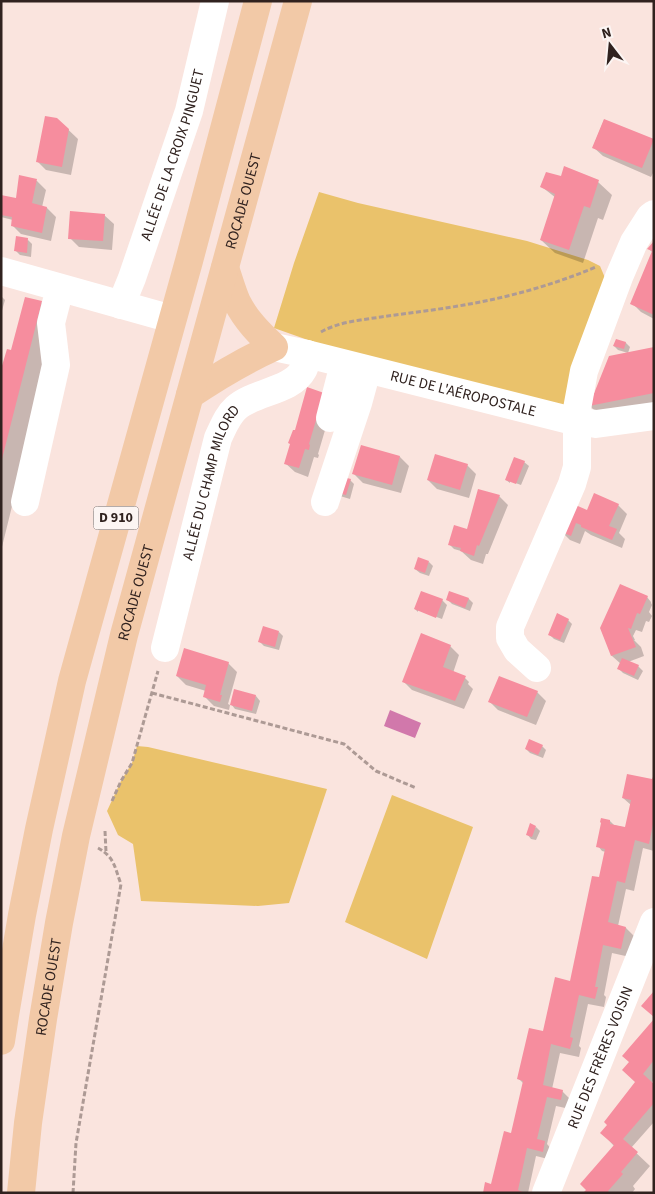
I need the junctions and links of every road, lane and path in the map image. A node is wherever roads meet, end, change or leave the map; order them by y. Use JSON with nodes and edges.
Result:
{"nodes":[{"id":1,"x":215,"y":1,"type":"edge"},
{"id":2,"x":258,"y":1,"type":"edge"},
{"id":3,"x":298,"y":1,"type":"edge"},
{"id":4,"x":654,"y":214,"type":"edge"},
{"id":5,"x":225,"y":268,"type":"junction"},
{"id":6,"x":1,"y":271,"type":"edge"},
{"id":7,"x":609,"y":271,"type":"junction"},
{"id":8,"x":60,"y":288,"type":"junction"},
{"id":9,"x":121,"y":305,"type":"junction"},
{"id":10,"x":172,"y":319,"type":"junction"},
{"id":11,"x":274,"y":348,"type":"junction"},
{"id":12,"x":307,"y":354,"type":"junction"},
{"id":13,"x":355,"y":367,"type":"junction"},
{"id":14,"x":190,"y":395,"type":"junction"},
{"id":15,"x":654,"y":416,"type":"edge"},
{"id":16,"x":330,"y":418,"type":"dead end"},
{"id":17,"x":578,"y":421,"type":"junction"},
{"id":18,"x":25,"y":502,"type":"dead end"},
{"id":19,"x":325,"y":502,"type":"dead end"},
{"id":20,"x":165,"y":648,"type":"joint"},
{"id":21,"x":537,"y":668,"type":"dead end"},
{"id":22,"x":152,"y":693,"type":"junction"},
{"id":23,"x":416,"y":788,"type":"dead end"},
{"id":24,"x":111,"y":804,"type":"dead end"},
{"id":25,"x":106,"y":827,"type":"dead end"},
{"id":26,"x":76,"y":836,"type":"junction"},
{"id":27,"x":106,"y":852,"type":"junction"},
{"id":28,"x":654,"y":922,"type":"edge"},
{"id":29,"x":1,"y":1041,"type":"edge"},
{"id":30,"x":21,"y":1193,"type":"edge"},
{"id":31,"x":73,"y":1193,"type":"edge"},
{"id":32,"x":546,"y":1193,"type":"edge"}],
"edges":[{"from":1,"to":9,"type":"street","name":"ALLÉE DE LA CROIX PINGUET"},
{"from":2,"to":10,"type":"main road","number":"D 910"},
{"from":3,"to":5,"type":"main road","name":"ROCADE OUEST","number":"D 910"},
{"from":4,"to":7,"type":"street"},
{"from":5,"to":11,"type":"main road"},
{"from":5,"to":14,"type":"main road","name":"ROCADE OUEST","number":"D 910"},
{"from":6,"to":8,"type":"street"},
{"from":7,"to":12,"type":"path"},
{"from":7,"to":17,"type":"street"},
{"from":8,"to":9,"type":"street"},
{"from":8,"to":18,"type":"street"},
{"from":9,"to":10,"type":"street"},
{"from":10,"to":29,"type":"main road","number":"D 910"},
{"from":11,"to":12,"type":"street","name":"RUE DE L'AÉROPOSTALE"},
{"from":11,"to":14,"type":"main road"},
{"from":12,"to":13,"type":"street","name":"RUE DE L'AÉROPOSTALE"},
{"from":12,"to":20,"type":"street","name":"ALLÉE DU CHAMP MILORD"},
{"from":13,"to":16,"type":"street"},
{"from":13,"to":17,"type":"street","name":"RUE DE L'AÉROPOSTALE"},
{"from":13,"to":19,"type":"street"},
{"from":14,"to":26,"type":"main road","name":"ROCADE OUEST","number":"D 910"},
{"from":15,"to":17,"type":"street","name":"RUE DE L'AÉROPOSTALE"},
{"from":17,"to":21,"type":"street"},
{"from":20,"to":22,"type":"path"},
{"from":22,"to":23,"type":"path"},
{"from":22,"to":24,"type":"path"},
{"from":25,"to":27,"type":"path"},
{"from":26,"to":27,"type":"path"},
{"from":26,"to":30,"type":"main road","name":"ROCADE OUEST","number":"D 910"},
{"from":27,"to":31,"type":"path"},
{"from":28,"to":32,"type":"street","name":"RUE DES FRÈRES VOISIN"}]}
